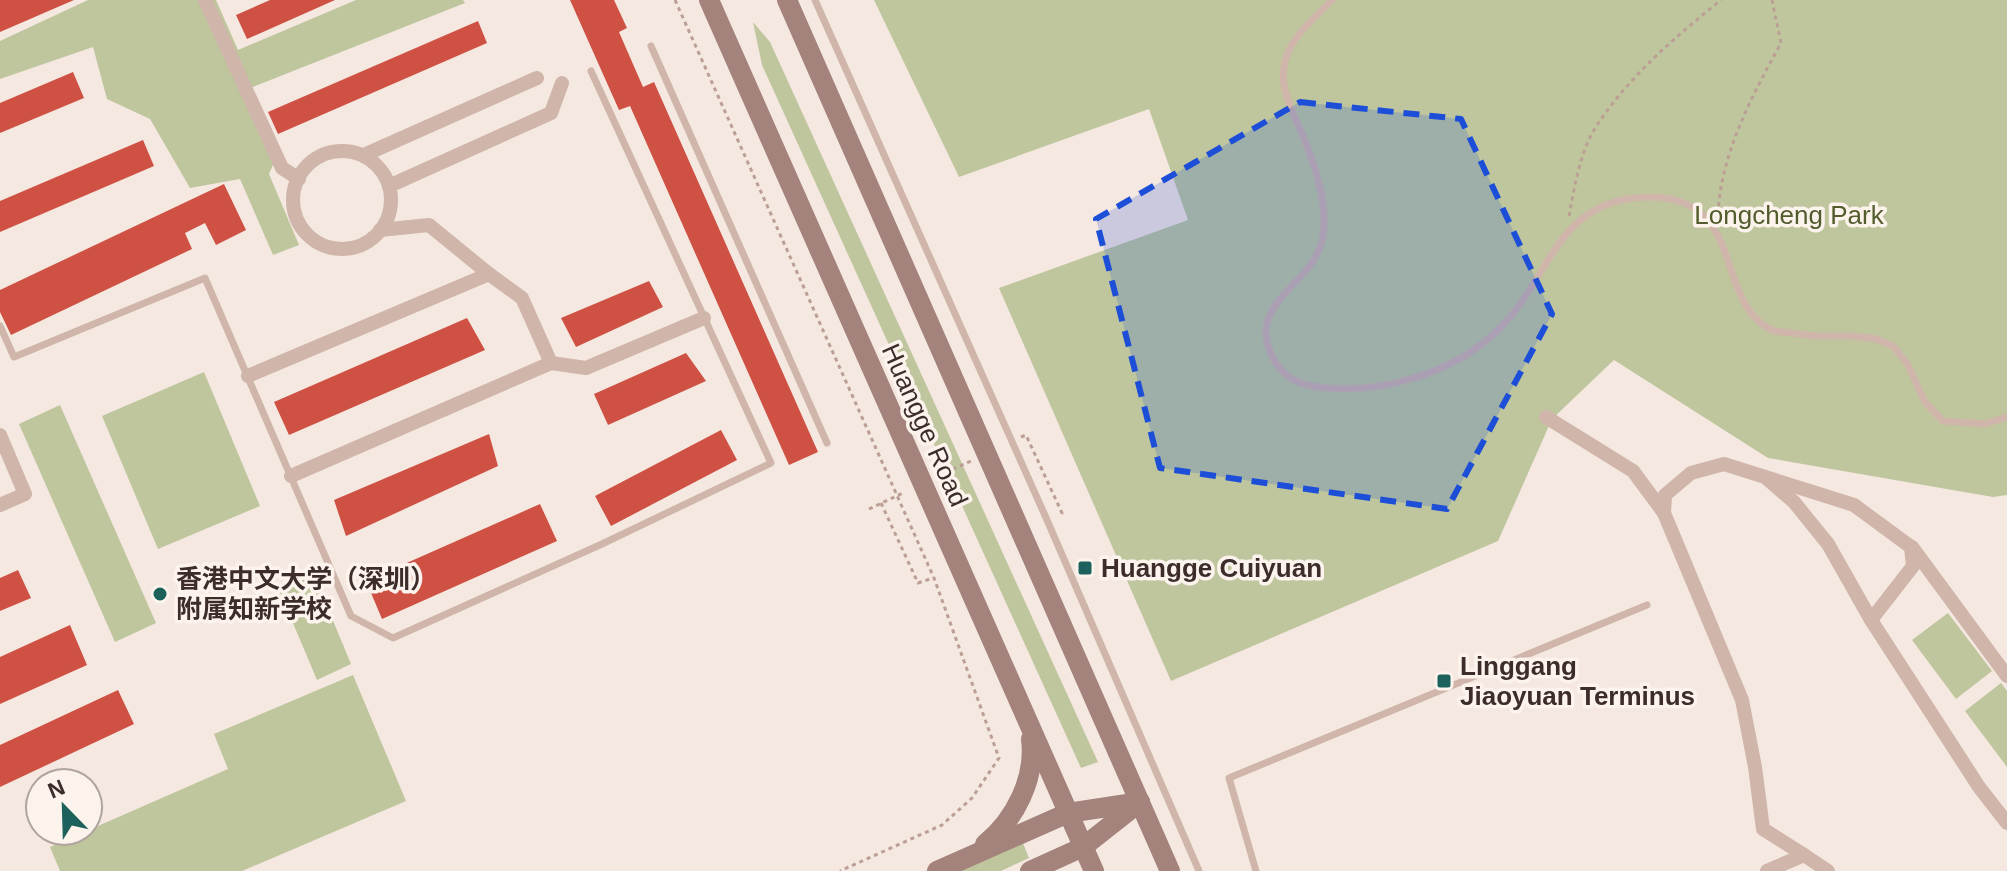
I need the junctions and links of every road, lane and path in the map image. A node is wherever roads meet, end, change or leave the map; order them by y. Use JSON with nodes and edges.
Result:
{"nodes":[{"id":1,"x":205,"y":0,"type":"edge"},
{"id":2,"x":675,"y":0,"type":"edge"},
{"id":3,"x":709,"y":0,"type":"edge"},
{"id":4,"x":787,"y":0,"type":"edge"},
{"id":5,"x":815,"y":0,"type":"edge"},
{"id":6,"x":1332,"y":0,"type":"edge"},
{"id":7,"x":1721,"y":0,"type":"edge"},
{"id":8,"x":1772,"y":0,"type":"edge"},
{"id":9,"x":651,"y":46,"type":"dead end"},
{"id":10,"x":591,"y":71,"type":"dead end"},
{"id":11,"x":537,"y":78,"type":"dead end"},
{"id":12,"x":562,"y":83,"type":"dead end"},
{"id":13,"x":364,"y":155,"type":"junction"},
{"id":14,"x":299,"y":179,"type":"junction"},
{"id":15,"x":389,"y":186,"type":"junction"},
{"id":16,"x":380,"y":230,"type":"junction"},
{"id":17,"x":1567,"y":230,"type":"junction"},
{"id":18,"x":1717,"y":233,"type":"junction"},
{"id":19,"x":489,"y":274,"type":"junction"},
{"id":20,"x":704,"y":318,"type":"junction"},
{"id":21,"x":0,"y":326,"type":"edge"},
{"id":22,"x":551,"y":363,"type":"junction"},
{"id":23,"x":248,"y":376,"type":"junction"},
{"id":24,"x":1546,"y":417,"type":"dead end"},
{"id":25,"x":2007,"y":417,"type":"edge"},
{"id":26,"x":0,"y":435,"type":"edge"},
{"id":27,"x":1013,"y":441,"type":"dead end"},
{"id":28,"x":827,"y":443,"type":"dead end"},
{"id":29,"x":973,"y":460,"type":"dead end"},
{"id":30,"x":291,"y":476,"type":"junction"},
{"id":31,"x":1765,"y":477,"type":"junction"},
{"id":32,"x":934,"y":478,"type":"dead end"},
{"id":33,"x":907,"y":491,"type":"dead end"},
{"id":34,"x":881,"y":503,"type":"junction"},
{"id":35,"x":0,"y":505,"type":"edge"},
{"id":36,"x":869,"y":509,"type":"dead end"},
{"id":37,"x":1664,"y":513,"type":"junction"},
{"id":38,"x":1047,"y":520,"type":"junction"},
{"id":39,"x":1911,"y":547,"type":"junction"},
{"id":40,"x":934,"y":578,"type":"junction"},
{"id":41,"x":1647,"y":605,"type":"dead end"},
{"id":42,"x":1871,"y":620,"type":"junction"},
{"id":43,"x":2007,"y":676,"type":"edge"},
{"id":44,"x":1030,"y":727,"type":"junction"},
{"id":45,"x":1140,"y":802,"type":"junction"},
{"id":46,"x":1068,"y":813,"type":"junction"},
{"id":47,"x":2007,"y":823,"type":"edge"},
{"id":48,"x":1083,"y":847,"type":"junction"},
{"id":49,"x":1804,"y":855,"type":"junction"},
{"id":50,"x":972,"y":856,"type":"junction"},
{"id":51,"x":840,"y":871,"type":"edge"},
{"id":52,"x":937,"y":871,"type":"edge"},
{"id":53,"x":1030,"y":871,"type":"edge"},
{"id":54,"x":1094,"y":871,"type":"edge"},
{"id":55,"x":1170,"y":871,"type":"edge"},
{"id":56,"x":1199,"y":871,"type":"edge"},
{"id":57,"x":1256,"y":871,"type":"edge"},
{"id":58,"x":1767,"y":871,"type":"edge"},
{"id":59,"x":1828,"y":871,"type":"edge"}],
"edges":[{"from":1,"to":14,"type":"street"},
{"from":2,"to":40,"type":"path"},
{"from":3,"to":44,"type":"main road","name":"Huangge Road"},
{"from":4,"to":45,"type":"main road","name":"Huangge Road"},
{"from":5,"to":38,"type":"lane"},
{"from":6,"to":17,"type":"lane"},
{"from":7,"to":17,"type":"path"},
{"from":8,"to":18,"type":"path"},
{"from":9,"to":28,"type":"lane"},
{"from":10,"to":20,"type":"lane"},
{"from":11,"to":13,"type":"street"},
{"from":12,"to":15,"type":"street"},
{"from":13,"to":14,"type":"street"},
{"from":13,"to":15,"type":"street"},
{"from":14,"to":16,"type":"street"},
{"from":15,"to":16,"type":"street"},
{"from":16,"to":19,"type":"street"},
{"from":17,"to":18,"type":"lane"},
{"from":18,"to":25,"type":"lane"},
{"from":19,"to":22,"type":"street"},
{"from":19,"to":23,"type":"street"},
{"from":20,"to":22,"type":"street"},
{"from":20,"to":30,"type":"lane"},
{"from":21,"to":23,"type":"lane"},
{"from":22,"to":30,"type":"street"},
{"from":23,"to":30,"type":"lane"},
{"from":24,"to":37,"type":"street"},
{"from":26,"to":35,"type":"street"},
{"from":27,"to":38,"type":"path"},
{"from":29,"to":32,"type":"path"},
{"from":31,"to":37,"type":"street"},
{"from":31,"to":39,"type":"street"},
{"from":31,"to":42,"type":"street"},
{"from":33,"to":34,"type":"path"},
{"from":34,"to":36,"type":"path"},
{"from":34,"to":40,"type":"path"},
{"from":37,"to":49,"type":"street"},
{"from":38,"to":56,"type":"lane"},
{"from":39,"to":42,"type":"street"},
{"from":39,"to":43,"type":"street"},
{"from":40,"to":51,"type":"path"},
{"from":41,"to":57,"type":"lane"},
{"from":42,"to":47,"type":"street"},
{"from":44,"to":46,"type":"main road","name":"Huangge Road"},
{"from":44,"to":50,"type":"main road"},
{"from":45,"to":46,"type":"main road"},
{"from":45,"to":48,"type":"main road"},
{"from":45,"to":55,"type":"main road","name":"Huangge Road"},
{"from":46,"to":48,"type":"main road","name":"Huangge Road"},
{"from":46,"to":50,"type":"main road"},
{"from":48,"to":53,"type":"main road"},
{"from":48,"to":54,"type":"main road","name":"Huangge Road"},
{"from":49,"to":58,"type":"street"},
{"from":49,"to":59,"type":"street"},
{"from":50,"to":52,"type":"main road"}]}
